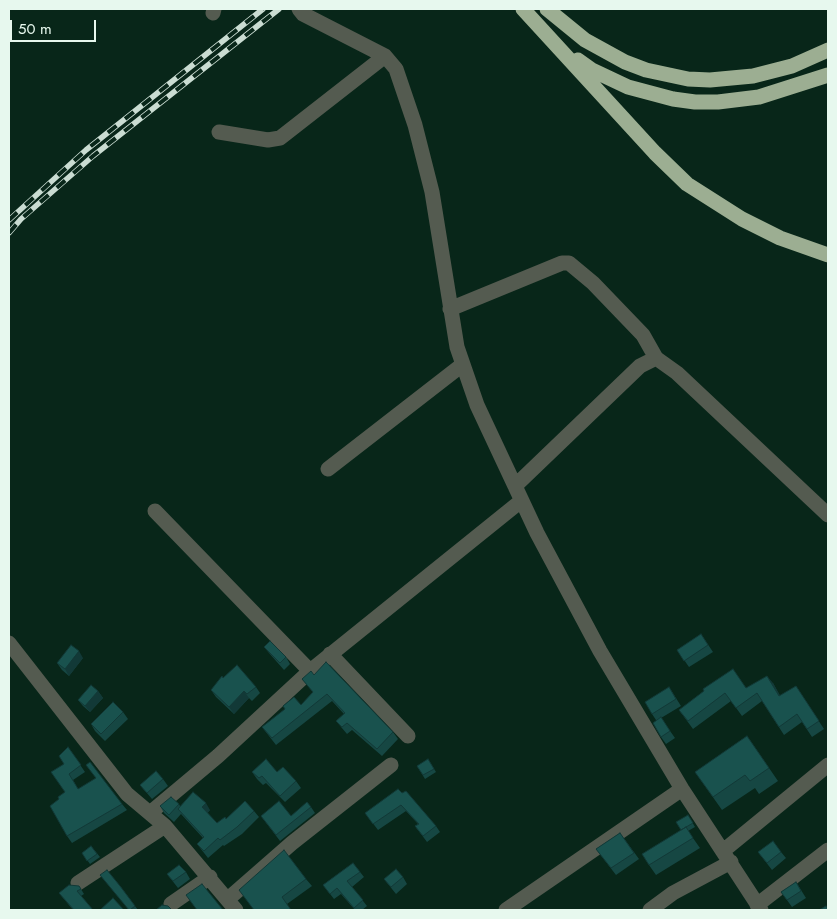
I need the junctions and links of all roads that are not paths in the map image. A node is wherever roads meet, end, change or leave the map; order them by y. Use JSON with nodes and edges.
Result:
{"nodes":[{"id":1,"x":547,"y":9,"type":"edge"},
{"id":2,"x":301,"y":10,"type":"edge"},
{"id":3,"x":525,"y":10,"type":"edge"},
{"id":4,"x":828,"y":50,"type":"edge"},
{"id":5,"x":385,"y":56,"type":"junction"},
{"id":6,"x":828,"y":75,"type":"edge"},
{"id":7,"x":220,"y":132,"type":"dead end"},
{"id":8,"x":828,"y":255,"type":"edge"},
{"id":9,"x":450,"y":309,"type":"junction"},
{"id":10,"x":656,"y":358,"type":"junction"},
{"id":11,"x":462,"y":365,"type":"junction"},
{"id":12,"x":328,"y":469,"type":"dead end"},
{"id":13,"x":515,"y":486,"type":"junction"},
{"id":14,"x":521,"y":501,"type":"junction"},
{"id":15,"x":154,"y":510,"type":"dead end"},
{"id":16,"x":828,"y":515,"type":"edge"},
{"id":17,"x":9,"y":643,"type":"edge"},
{"id":18,"x":330,"y":654,"type":"junction"},
{"id":19,"x":310,"y":671,"type":"junction"},
{"id":20,"x":408,"y":736,"type":"dead end"},
{"id":21,"x":391,"y":765,"type":"dead end"},
{"id":22,"x":828,"y":765,"type":"edge"},
{"id":23,"x":682,"y":789,"type":"junction"},
{"id":24,"x":150,"y":813,"type":"junction"},
{"id":25,"x":165,"y":826,"type":"junction"},
{"id":26,"x":828,"y":850,"type":"edge"},
{"id":27,"x":727,"y":857,"type":"junction"},
{"id":28,"x":210,"y":877,"type":"junction"},
{"id":29,"x":78,"y":883,"type":"dead end"},
{"id":30,"x":172,"y":904,"type":"dead end"},
{"id":31,"x":232,"y":905,"type":"edge"},
{"id":32,"x":759,"y":908,"type":"edge"},
{"id":33,"x":506,"y":910,"type":"edge"},
{"id":34,"x":650,"y":910,"type":"edge"}],
"edges":[{"from":1,"to":4,"type":"highway"},
{"from":2,"to":5,"type":"street"},
{"from":3,"to":6,"type":"highway"},
{"from":3,"to":8,"type":"highway"},
{"from":5,"to":7,"type":"street"},
{"from":5,"to":9,"type":"street"},
{"from":9,"to":10,"type":"street"},
{"from":9,"to":11,"type":"street"},
{"from":10,"to":13,"type":"street"},
{"from":10,"to":16,"type":"street"},
{"from":11,"to":12,"type":"street"},
{"from":11,"to":13,"type":"street"},
{"from":13,"to":14,"type":"street"},
{"from":14,"to":18,"type":"street"},
{"from":14,"to":23,"type":"street"},
{"from":15,"to":19,"type":"street"},
{"from":17,"to":24,"type":"street"},
{"from":18,"to":19,"type":"street"},
{"from":18,"to":20,"type":"street"},
{"from":19,"to":24,"type":"street"},
{"from":21,"to":31,"type":"street"},
{"from":22,"to":27,"type":"street"},
{"from":23,"to":27,"type":"street"},
{"from":23,"to":33,"type":"street"},
{"from":24,"to":25,"type":"street"},
{"from":25,"to":28,"type":"street"},
{"from":25,"to":29,"type":"street"},
{"from":26,"to":32,"type":"street"},
{"from":27,"to":32,"type":"street"},
{"from":27,"to":34,"type":"street"},
{"from":28,"to":30,"type":"street"},
{"from":28,"to":31,"type":"street"}]}
